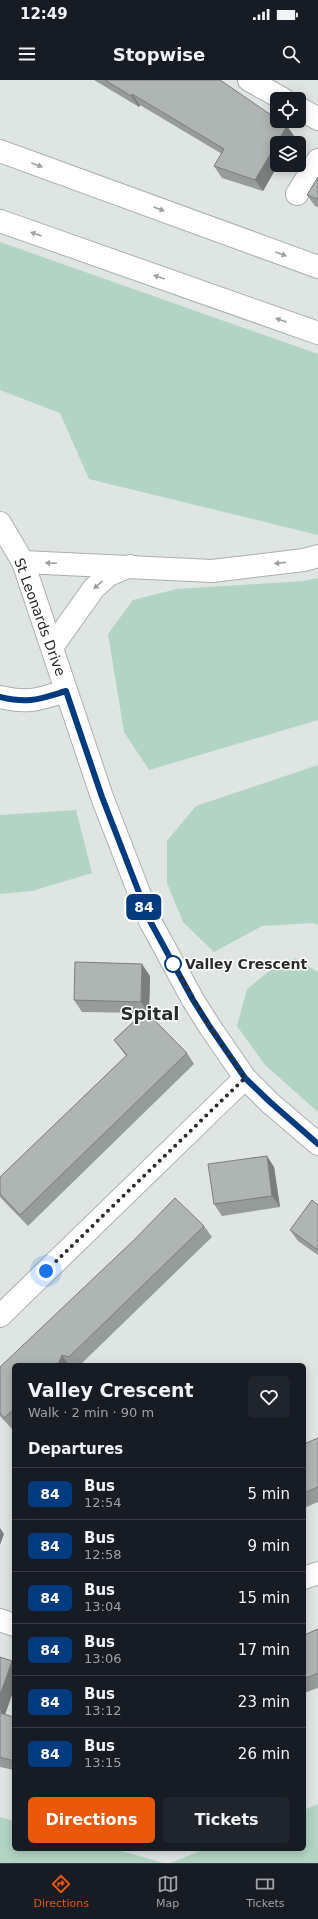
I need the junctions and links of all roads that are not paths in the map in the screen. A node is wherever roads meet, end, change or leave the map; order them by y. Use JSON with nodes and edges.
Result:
{"nodes":[{"id":1,"x":249,"y":80,"type":"edge"},
{"id":2,"x":270,"y":92,"type":"edge"},
{"id":3,"x":306,"y":112,"type":"edge"},
{"id":4,"x":318,"y":119,"type":"edge"},
{"id":5,"x":0,"y":151,"type":"edge"},
{"id":6,"x":318,"y":160,"type":"edge"},
{"id":7,"x":297,"y":194,"type":"dead end"},
{"id":8,"x":0,"y":221,"type":"edge"},
{"id":9,"x":318,"y":267,"type":"edge"},
{"id":10,"x":318,"y":333,"type":"edge"},
{"id":11,"x":0,"y":523,"type":"edge"},
{"id":12,"x":318,"y":556,"type":"edge"},
{"id":13,"x":23,"y":562,"type":"junction"},
{"id":14,"x":132,"y":566,"type":"junction"},
{"id":15,"x":52,"y":647,"type":"junction"},
{"id":16,"x":66,"y":691,"type":"junction"},
{"id":17,"x":0,"y":698,"type":"edge"},
{"id":18,"x":245,"y":1078,"type":"junction"},
{"id":19,"x":318,"y":1144,"type":"edge"},
{"id":20,"x":1,"y":1314,"type":"edge"},
{"id":21,"x":318,"y":1573,"type":"edge"},
{"id":22,"x":306,"y":1577,"type":"edge"},
{"id":23,"x":0,"y":1620,"type":"edge"},
{"id":24,"x":12,"y":1624,"type":"edge"}],
"edges":[{"from":1,"to":2,"type":"main road"},
{"from":3,"to":4,"type":"main road"},
{"from":5,"to":9,"type":"main road","one_way":true},
{"from":6,"to":7,"type":"main road"},
{"from":10,"to":8,"type":"main road","one_way":true},
{"from":11,"to":13,"type":"main road","name":"St Leonards Drive"},
{"from":12,"to":14,"type":"main road","one_way":true},
{"from":14,"to":13,"type":"main road","one_way":true},
{"from":13,"to":15,"type":"main road","name":"St Leonards Drive"},
{"from":14,"to":15,"type":"main road","one_way":true},
{"from":15,"to":16,"type":"main road","name":"St Leonards Drive"},
{"from":16,"to":17,"type":"main road"},
{"from":16,"to":18,"type":"main road","name":"St Leonards Drive"},
{"from":18,"to":19,"type":"main road","name":"St Leonards Drive"},
{"from":18,"to":20,"type":"main road"},
{"from":21,"to":22,"type":"main road"},
{"from":23,"to":24,"type":"main road"}]}
